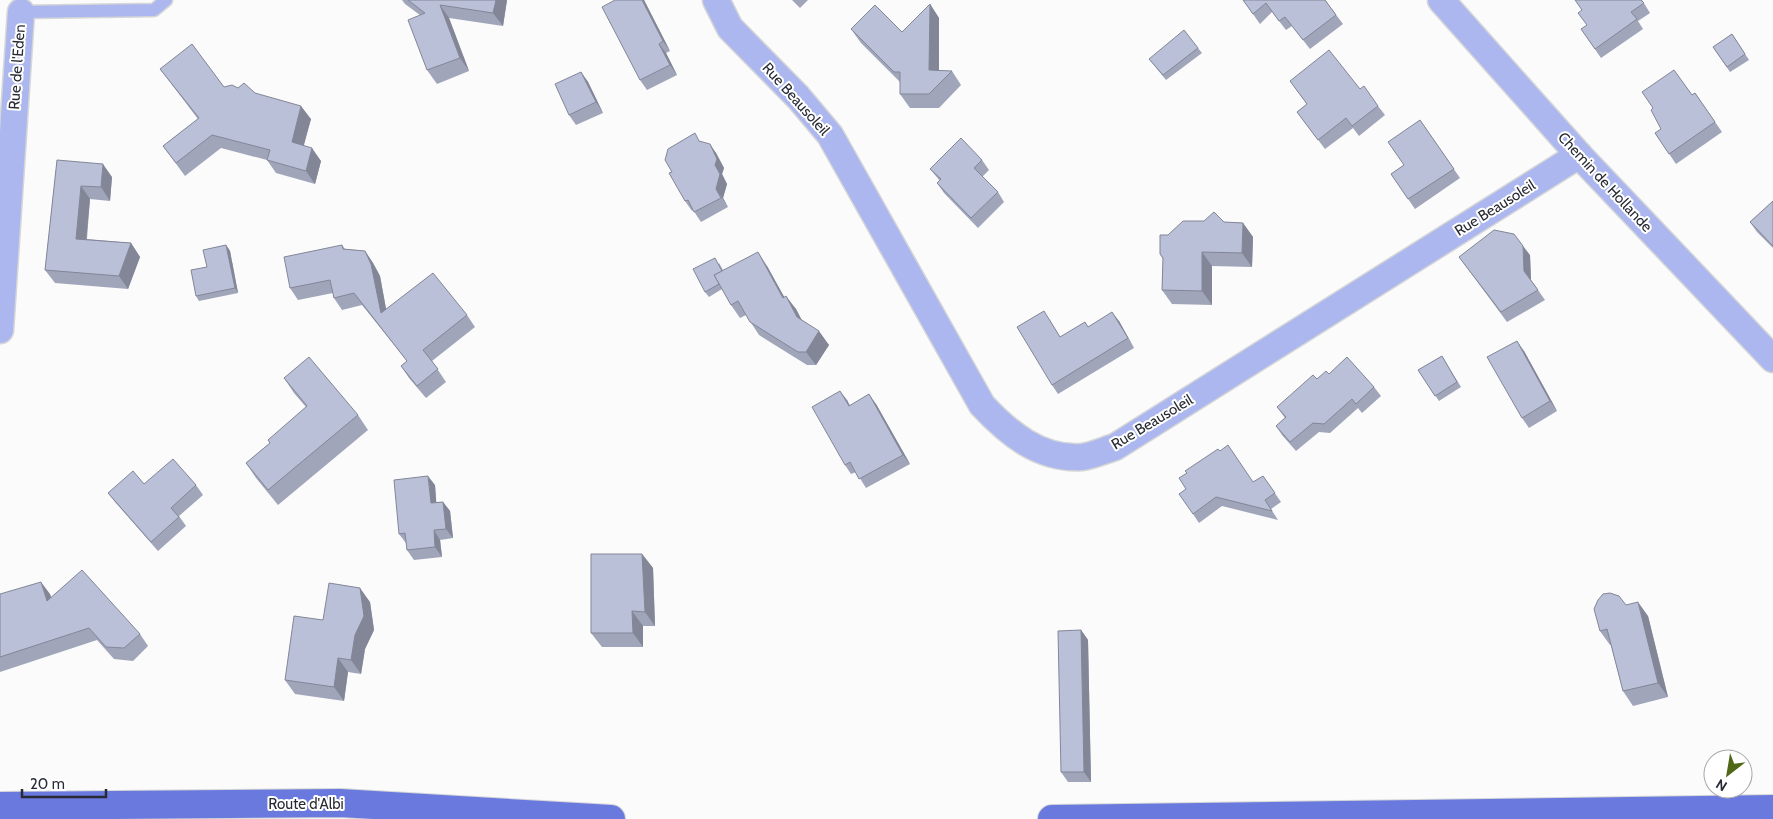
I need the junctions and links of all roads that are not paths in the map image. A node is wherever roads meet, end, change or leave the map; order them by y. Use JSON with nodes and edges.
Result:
{"nodes":[{"id":1,"x":166,"y":0,"type":"edge"},
{"id":2,"x":716,"y":0,"type":"edge"},
{"id":3,"x":1441,"y":0,"type":"edge"},
{"id":4,"x":21,"y":12,"type":"joint"},
{"id":5,"x":1579,"y":155,"type":"junction"},
{"id":6,"x":0,"y":330,"type":"edge"},
{"id":7,"x":1773,"y":359,"type":"edge"},
{"id":8,"x":0,"y":806,"type":"edge"},
{"id":9,"x":1773,"y":809,"type":"edge"},
{"id":10,"x":611,"y":819,"type":"edge"},
{"id":11,"x":1052,"y":819,"type":"edge"}],
"edges":[{"from":1,"to":4,"type":"lane","name":"Rue de l'Eden"},
{"from":2,"to":5,"type":"street","name":"Rue Beausoleil"},
{"from":3,"to":5,"type":"street","name":"Chemin de Hollande"},
{"from":4,"to":6,"type":"street","name":"Rue de l'Eden"},
{"from":5,"to":7,"type":"street","name":"Chemin de Hollande"},
{"from":8,"to":10,"type":"main road","name":"Route d'Albi"},
{"from":9,"to":11,"type":"main road"}]}
